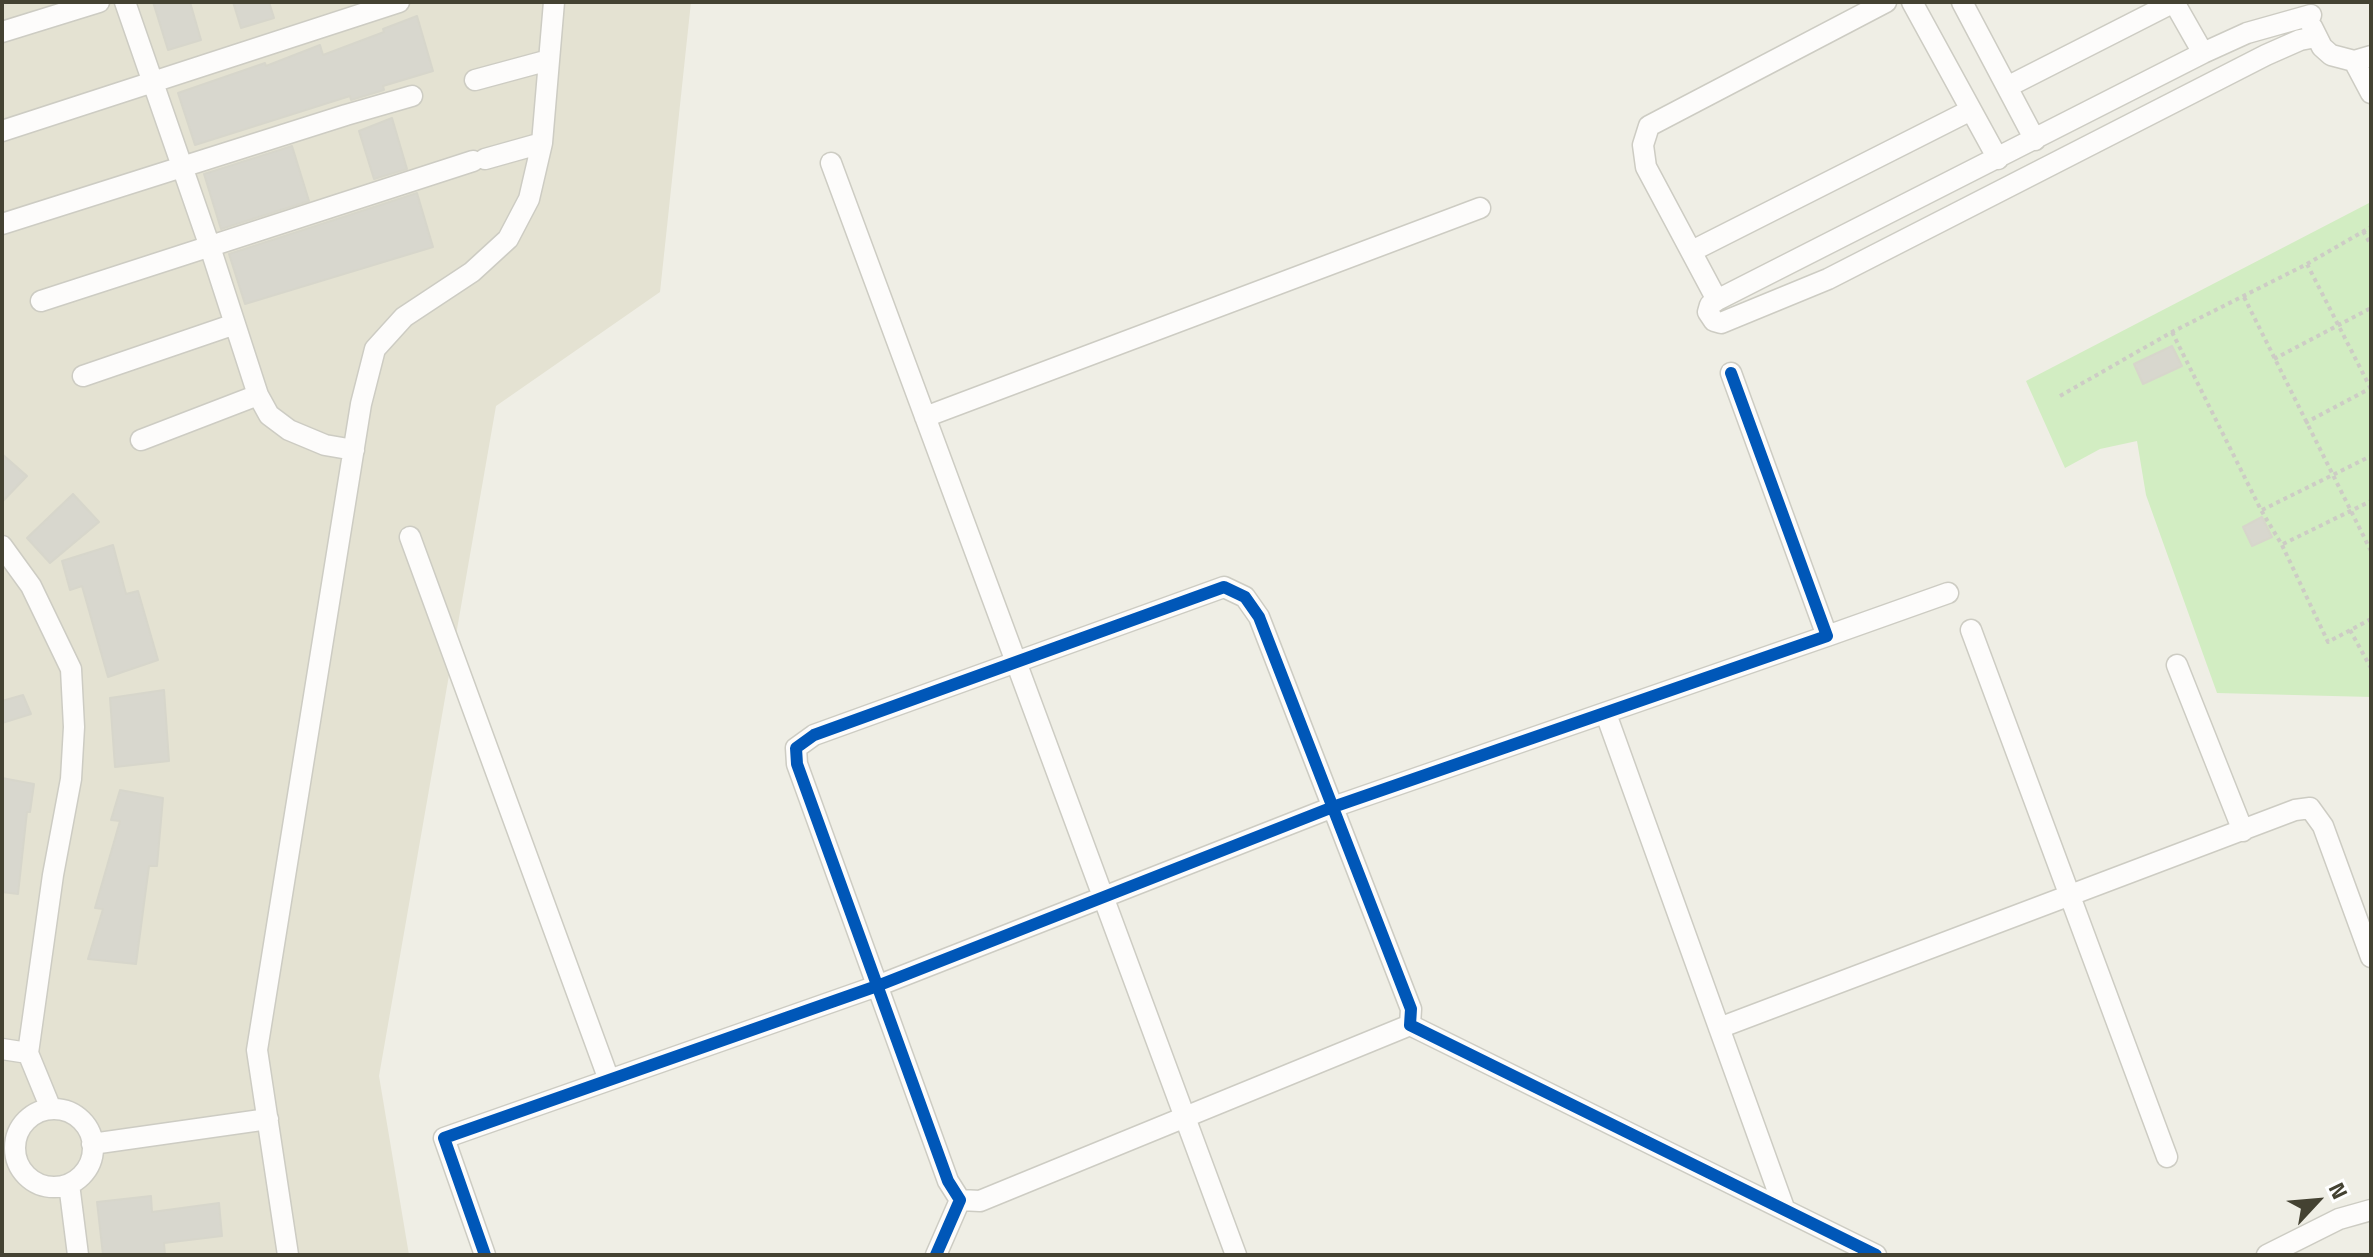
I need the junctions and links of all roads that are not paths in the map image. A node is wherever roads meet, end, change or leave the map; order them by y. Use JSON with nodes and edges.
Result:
{"nodes":[{"id":1,"x":99,"y":2,"type":"edge"},
{"id":2,"x":125,"y":2,"type":"edge"},
{"id":3,"x":399,"y":2,"type":"edge"},
{"id":4,"x":554,"y":2,"type":"edge"},
{"id":5,"x":1886,"y":2,"type":"edge"},
{"id":6,"x":1912,"y":2,"type":"edge"},
{"id":7,"x":1962,"y":2,"type":"edge"},
{"id":8,"x":2174,"y":2,"type":"edge"},
{"id":9,"x":2313,"y":8,"type":"edge"},
{"id":10,"x":2,"y":32,"type":"edge"},
{"id":11,"x":2316,"y":37,"type":"junction"},
{"id":12,"x":2203,"y":53,"type":"junction"},
{"id":13,"x":2363,"y":58,"type":"edge"},
{"id":14,"x":549,"y":60,"type":"junction"},
{"id":15,"x":475,"y":80,"type":"dead end"},
{"id":16,"x":154,"y":84,"type":"junction"},
{"id":17,"x":2007,"y":87,"type":"junction"},
{"id":18,"x":2371,"y":93,"type":"edge"},
{"id":19,"x":412,"y":96,"type":"dead end"},
{"id":20,"x":1971,"y":110,"type":"junction"},
{"id":21,"x":2,"y":131,"type":"edge"},
{"id":22,"x":2035,"y":140,"type":"junction"},
{"id":23,"x":542,"y":143,"type":"junction"},
{"id":24,"x":2005,"y":156,"type":"junction"},
{"id":25,"x":831,"y":163,"type":"dead end"},
{"id":26,"x":183,"y":168,"type":"junction"},
{"id":27,"x":2026,"y":178,"type":"junction"},
{"id":28,"x":1480,"y":208,"type":"dead end"},
{"id":29,"x":2,"y":224,"type":"edge"},
{"id":30,"x":210,"y":247,"type":"junction"},
{"id":31,"x":1692,"y":251,"type":"junction"},
{"id":32,"x":1717,"y":300,"type":"junction"},
{"id":33,"x":41,"y":301,"type":"dead end"},
{"id":34,"x":235,"y":324,"type":"junction"},
{"id":35,"x":1731,"y":373,"type":"dead end"},
{"id":36,"x":83,"y":376,"type":"dead end"},
{"id":37,"x":258,"y":395,"type":"junction"},
{"id":38,"x":925,"y":417,"type":"junction"},
{"id":39,"x":141,"y":440,"type":"dead end"},
{"id":40,"x":354,"y":450,"type":"junction"},
{"id":41,"x":410,"y":537,"type":"dead end"},
{"id":42,"x":2,"y":546,"type":"edge"},
{"id":43,"x":1948,"y":593,"type":"dead end"},
{"id":44,"x":1971,"y":630,"type":"dead end"},
{"id":45,"x":1827,"y":636,"type":"junction"},
{"id":46,"x":1017,"y":662,"type":"junction"},
{"id":47,"x":2177,"y":665,"type":"dead end"},
{"id":48,"x":1606,"y":714,"type":"junction"},
{"id":49,"x":1333,"y":807,"type":"junction"},
{"id":50,"x":2243,"y":831,"type":"junction"},
{"id":51,"x":2070,"y":896,"type":"junction"},
{"id":52,"x":1104,"y":898,"type":"junction"},
{"id":53,"x":2371,"y":957,"type":"edge"},
{"id":54,"x":877,"y":986,"type":"junction"},
{"id":55,"x":1410,"y":1025,"type":"junction"},
{"id":56,"x":1719,"y":1028,"type":"junction"},
{"id":57,"x":2,"y":1049,"type":"edge"},
{"id":58,"x":28,"y":1053,"type":"junction"},
{"id":59,"x":609,"y":1080,"type":"junction"},
{"id":60,"x":51,"y":1109,"type":"junction"},
{"id":61,"x":1186,"y":1118,"type":"junction"},
{"id":62,"x":268,"y":1119,"type":"junction"},
{"id":63,"x":92,"y":1144,"type":"junction"},
{"id":64,"x":2167,"y":1157,"type":"dead end"},
{"id":65,"x":9,"y":1160,"type":"edge"},
{"id":66,"x":69,"y":1184,"type":"junction"},
{"id":67,"x":960,"y":1200,"type":"junction"},
{"id":68,"x":1784,"y":1208,"type":"junction"},
{"id":69,"x":2371,"y":1210,"type":"edge"},
{"id":70,"x":78,"y":1255,"type":"edge"},
{"id":71,"x":288,"y":1255,"type":"edge"},
{"id":72,"x":485,"y":1255,"type":"edge"},
{"id":73,"x":936,"y":1255,"type":"edge"},
{"id":74,"x":1236,"y":1255,"type":"edge"},
{"id":75,"x":1876,"y":1255,"type":"edge"},
{"id":76,"x":2267,"y":1255,"type":"edge"}],
"edges":[{"from":1,"to":10,"type":"street"},
{"from":2,"to":16,"type":"street"},
{"from":3,"to":16,"type":"street"},
{"from":4,"to":14,"type":"street"},
{"from":5,"to":31,"type":"street"},
{"from":6,"to":20,"type":"street"},
{"from":7,"to":17,"type":"street"},
{"from":8,"to":12,"type":"street"},
{"from":8,"to":17,"type":"street"},
{"from":9,"to":11,"type":"street"},
{"from":9,"to":12,"type":"street"},
{"from":11,"to":13,"type":"street"},
{"from":11,"to":27,"type":"street"},
{"from":12,"to":22,"type":"street"},
{"from":13,"to":18,"type":"street"},
{"from":14,"to":15,"type":"street"},
{"from":14,"to":23,"type":"street"},
{"from":16,"to":21,"type":"street"},
{"from":16,"to":26,"type":"street"},
{"from":17,"to":22,"type":"street"},
{"from":19,"to":26,"type":"street"},
{"from":20,"to":24,"type":"street"},
{"from":20,"to":31,"type":"street"},
{"from":22,"to":24,"type":"street"},
{"from":23,"to":30,"type":"street"},
{"from":23,"to":40,"type":"street"},
{"from":24,"to":27,"type":"street"},
{"from":24,"to":32,"type":"street"},
{"from":25,"to":38,"type":"street"},
{"from":26,"to":29,"type":"street"},
{"from":26,"to":30,"type":"street"},
{"from":27,"to":32,"type":"street"},
{"from":28,"to":38,"type":"street"},
{"from":30,"to":33,"type":"street"},
{"from":30,"to":34,"type":"street"},
{"from":31,"to":32,"type":"street"},
{"from":34,"to":36,"type":"street"},
{"from":34,"to":37,"type":"street"},
{"from":35,"to":45,"type":"street"},
{"from":37,"to":39,"type":"street"},
{"from":37,"to":40,"type":"street"},
{"from":38,"to":46,"type":"street"},
{"from":40,"to":62,"type":"street"},
{"from":41,"to":59,"type":"street"},
{"from":42,"to":58,"type":"street"},
{"from":43,"to":45,"type":"street"},
{"from":44,"to":51,"type":"street"},
{"from":45,"to":48,"type":"street"},
{"from":46,"to":49,"type":"street"},
{"from":46,"to":52,"type":"street"},
{"from":46,"to":54,"type":"street"},
{"from":47,"to":50,"type":"street"},
{"from":48,"to":49,"type":"street"},
{"from":48,"to":56,"type":"street"},
{"from":49,"to":52,"type":"street"},
{"from":49,"to":55,"type":"street"},
{"from":50,"to":51,"type":"street"},
{"from":50,"to":53,"type":"street"},
{"from":51,"to":56,"type":"street"},
{"from":51,"to":64,"type":"street"},
{"from":52,"to":54,"type":"street"},
{"from":52,"to":61,"type":"street"},
{"from":54,"to":59,"type":"street"},
{"from":54,"to":67,"type":"street"},
{"from":55,"to":61,"type":"street"},
{"from":55,"to":68,"type":"street"},
{"from":56,"to":68,"type":"street"},
{"from":57,"to":58,"type":"street"},
{"from":58,"to":60,"type":"street"},
{"from":59,"to":72,"type":"street"},
{"from":60,"to":63,"type":"street"},
{"from":60,"to":65,"type":"street"},
{"from":61,"to":67,"type":"street"},
{"from":61,"to":74,"type":"street"},
{"from":62,"to":63,"type":"street"},
{"from":62,"to":71,"type":"street"},
{"from":63,"to":66,"type":"street"},
{"from":65,"to":66,"type":"street"},
{"from":66,"to":70,"type":"street"},
{"from":67,"to":73,"type":"street"},
{"from":68,"to":75,"type":"street"},
{"from":69,"to":76,"type":"street"}]}
